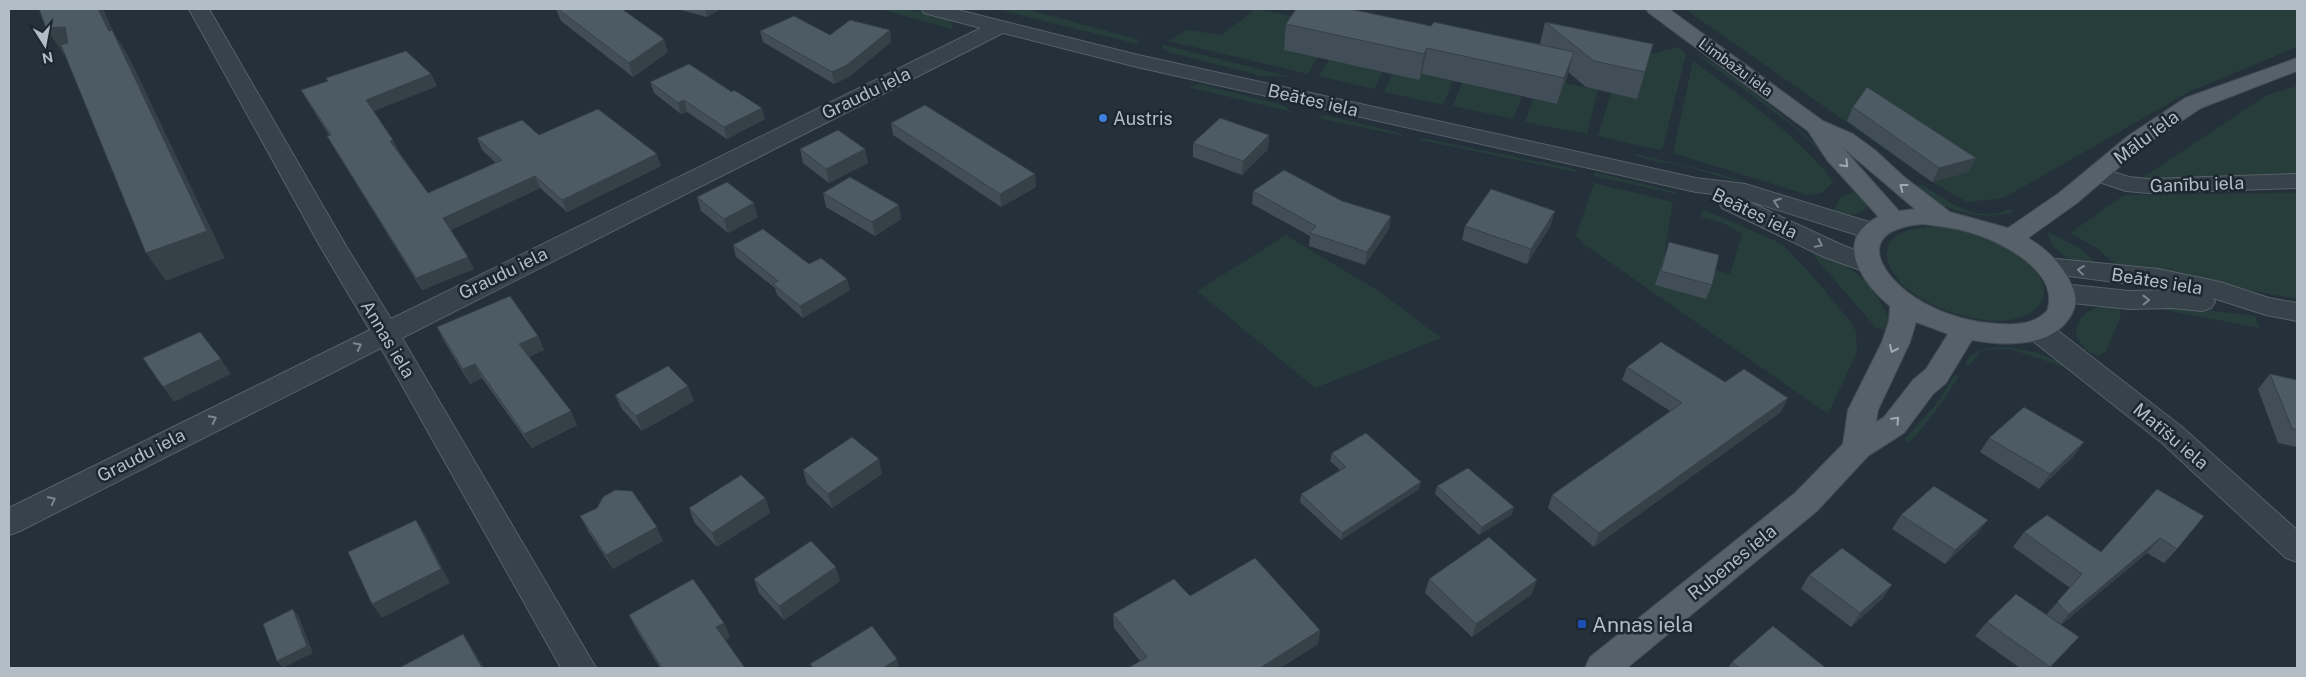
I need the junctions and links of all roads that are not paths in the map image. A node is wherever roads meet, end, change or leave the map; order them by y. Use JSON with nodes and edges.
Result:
{"nodes":[{"id":1,"x":198,"y":9,"type":"edge"},
{"id":2,"x":931,"y":9,"type":"edge"},
{"id":3,"x":1656,"y":9,"type":"edge"},
{"id":4,"x":999,"y":27,"type":"junction"},
{"id":5,"x":2297,"y":64,"type":"edge"},
{"id":6,"x":1815,"y":126,"type":"junction"},
{"id":7,"x":2098,"y":174,"type":"junction"},
{"id":8,"x":2297,"y":180,"type":"edge"},
{"id":9,"x":1696,"y":184,"type":"junction"},
{"id":10,"x":1941,"y":217,"type":"junction"},
{"id":11,"x":1883,"y":226,"type":"junction"},
{"id":12,"x":2010,"y":238,"type":"junction"},
{"id":13,"x":1869,"y":265,"type":"junction"},
{"id":14,"x":2047,"y":266,"type":"junction"},
{"id":15,"x":2063,"y":293,"type":"junction"},
{"id":16,"x":1904,"y":302,"type":"junction"},
{"id":17,"x":2266,"y":306,"type":"junction"},
{"id":18,"x":2297,"y":312,"type":"edge"},
{"id":19,"x":1965,"y":329,"type":"junction"},
{"id":20,"x":2038,"y":330,"type":"junction"},
{"id":21,"x":385,"y":332,"type":"junction"},
{"id":22,"x":1857,"y":448,"type":"junction"},
{"id":23,"x":9,"y":522,"type":"edge"},
{"id":24,"x":2297,"y":549,"type":"edge"},
{"id":25,"x":579,"y":668,"type":"edge"},
{"id":26,"x":1602,"y":668,"type":"edge"}],
"edges":[{"from":1,"to":21,"type":"street","name":"Annas iela"},
{"from":2,"to":4,"type":"street","name":"Beātes iela"},
{"from":3,"to":6,"type":"main road","name":"Limbažu iela"},
{"from":4,"to":9,"type":"street","name":"Beātes iela"},
{"from":4,"to":21,"type":"street","name":"Graudu iela"},
{"from":5,"to":7,"type":"main road","name":"Mālu iela"},
{"from":10,"to":6,"type":"main road","name":"Limbažu iela","one_way":true},
{"from":6,"to":11,"type":"main road","name":"Limbažu iela","one_way":true},
{"from":7,"to":8,"type":"street","name":"Ganību iela"},
{"from":7,"to":12,"type":"main road","name":"Mālu iela"},
{"from":11,"to":9,"type":"street","name":"Beātes iela","one_way":true},
{"from":9,"to":13,"type":"street","name":"Beātes iela","one_way":true},
{"from":10,"to":11,"type":"main road"},
{"from":10,"to":12,"type":"main road"},
{"from":11,"to":13,"type":"main road"},
{"from":12,"to":14,"type":"main road"},
{"from":13,"to":16,"type":"main road"},
{"from":14,"to":15,"type":"main road"},
{"from":17,"to":14,"type":"street","name":"Beātes iela","one_way":true},
{"from":15,"to":17,"type":"street","name":"Beātes iela","one_way":true},
{"from":15,"to":20,"type":"main road"},
{"from":16,"to":19,"type":"main road"},
{"from":16,"to":22,"type":"main road","one_way":true},
{"from":17,"to":18,"type":"street","name":"Beātes iela"},
{"from":19,"to":20,"type":"main road"},
{"from":22,"to":19,"type":"main road","name":"Rubenes iela","one_way":true},
{"from":20,"to":24,"type":"street","name":"Matīšu iela"},
{"from":23,"to":21,"type":"street","name":"Graudu iela","one_way":true},
{"from":21,"to":25,"type":"street","name":"Annas iela"},
{"from":22,"to":26,"type":"main road","name":"Rubenes iela"}]}
